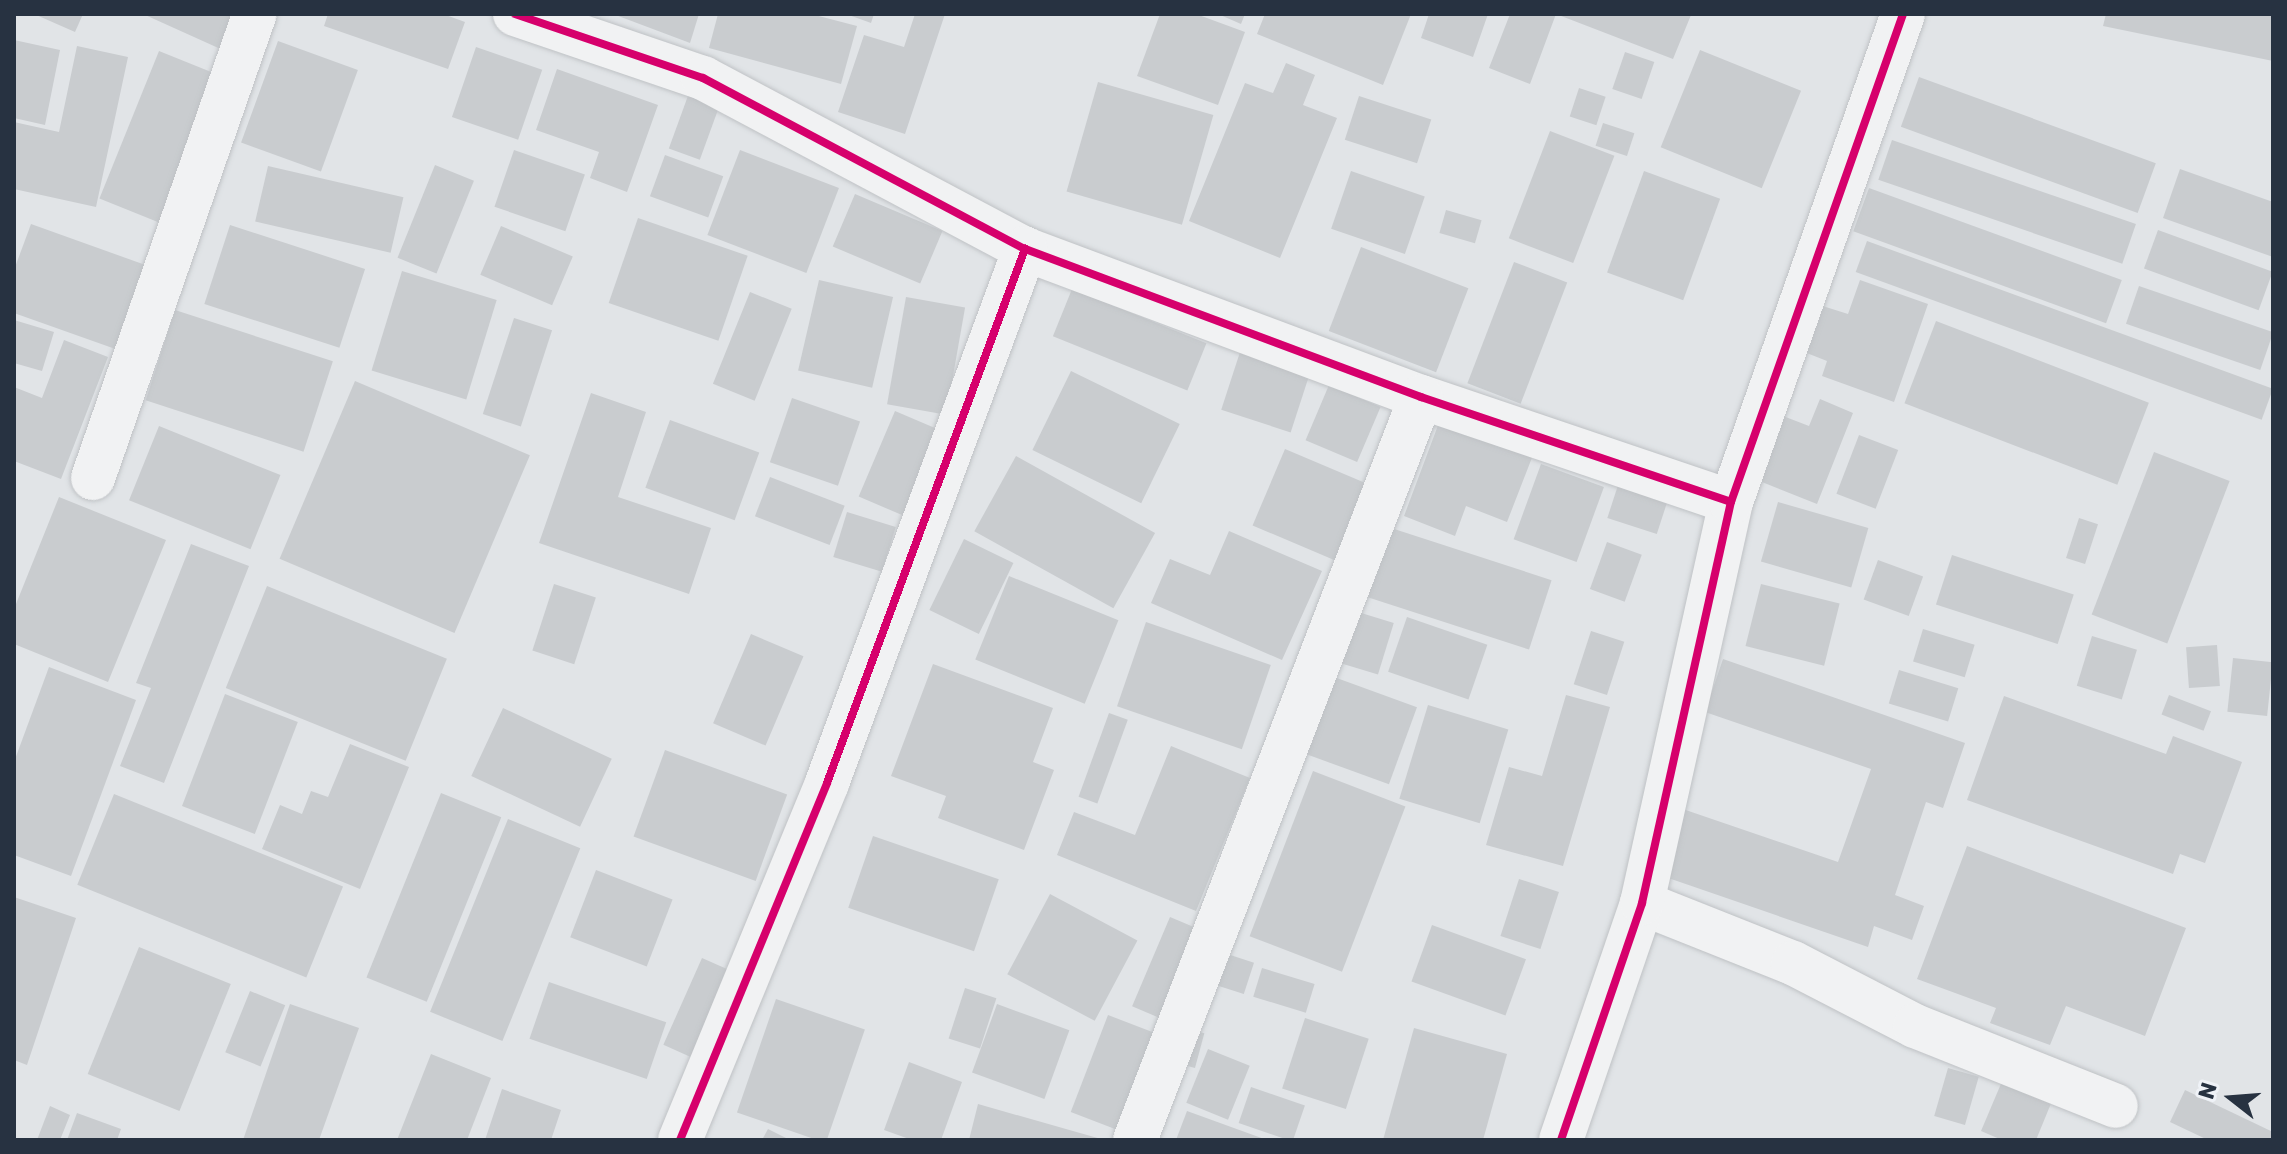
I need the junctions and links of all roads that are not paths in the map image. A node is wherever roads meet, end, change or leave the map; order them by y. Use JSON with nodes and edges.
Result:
{"nodes":[{"id":1,"x":255,"y":14,"type":"edge"},
{"id":2,"x":515,"y":14,"type":"edge"},
{"id":3,"x":1903,"y":14,"type":"edge"},
{"id":4,"x":1025,"y":249,"type":"junction"},
{"id":5,"x":1421,"y":397,"type":"junction"},
{"id":6,"x":93,"y":478,"type":"dead end"},
{"id":7,"x":1731,"y":502,"type":"junction"},
{"id":8,"x":1642,"y":903,"type":"junction"},
{"id":9,"x":2116,"y":1106,"type":"dead end"},
{"id":10,"x":680,"y":1140,"type":"edge"},
{"id":11,"x":1135,"y":1140,"type":"edge"},
{"id":12,"x":1561,"y":1140,"type":"edge"}],
"edges":[{"from":1,"to":6,"type":"street"},
{"from":2,"to":4,"type":"street"},
{"from":3,"to":7,"type":"street"},
{"from":4,"to":5,"type":"street"},
{"from":4,"to":10,"type":"street"},
{"from":5,"to":7,"type":"street"},
{"from":5,"to":11,"type":"street"},
{"from":7,"to":8,"type":"street"},
{"from":8,"to":9,"type":"street"},
{"from":8,"to":12,"type":"street"}]}
